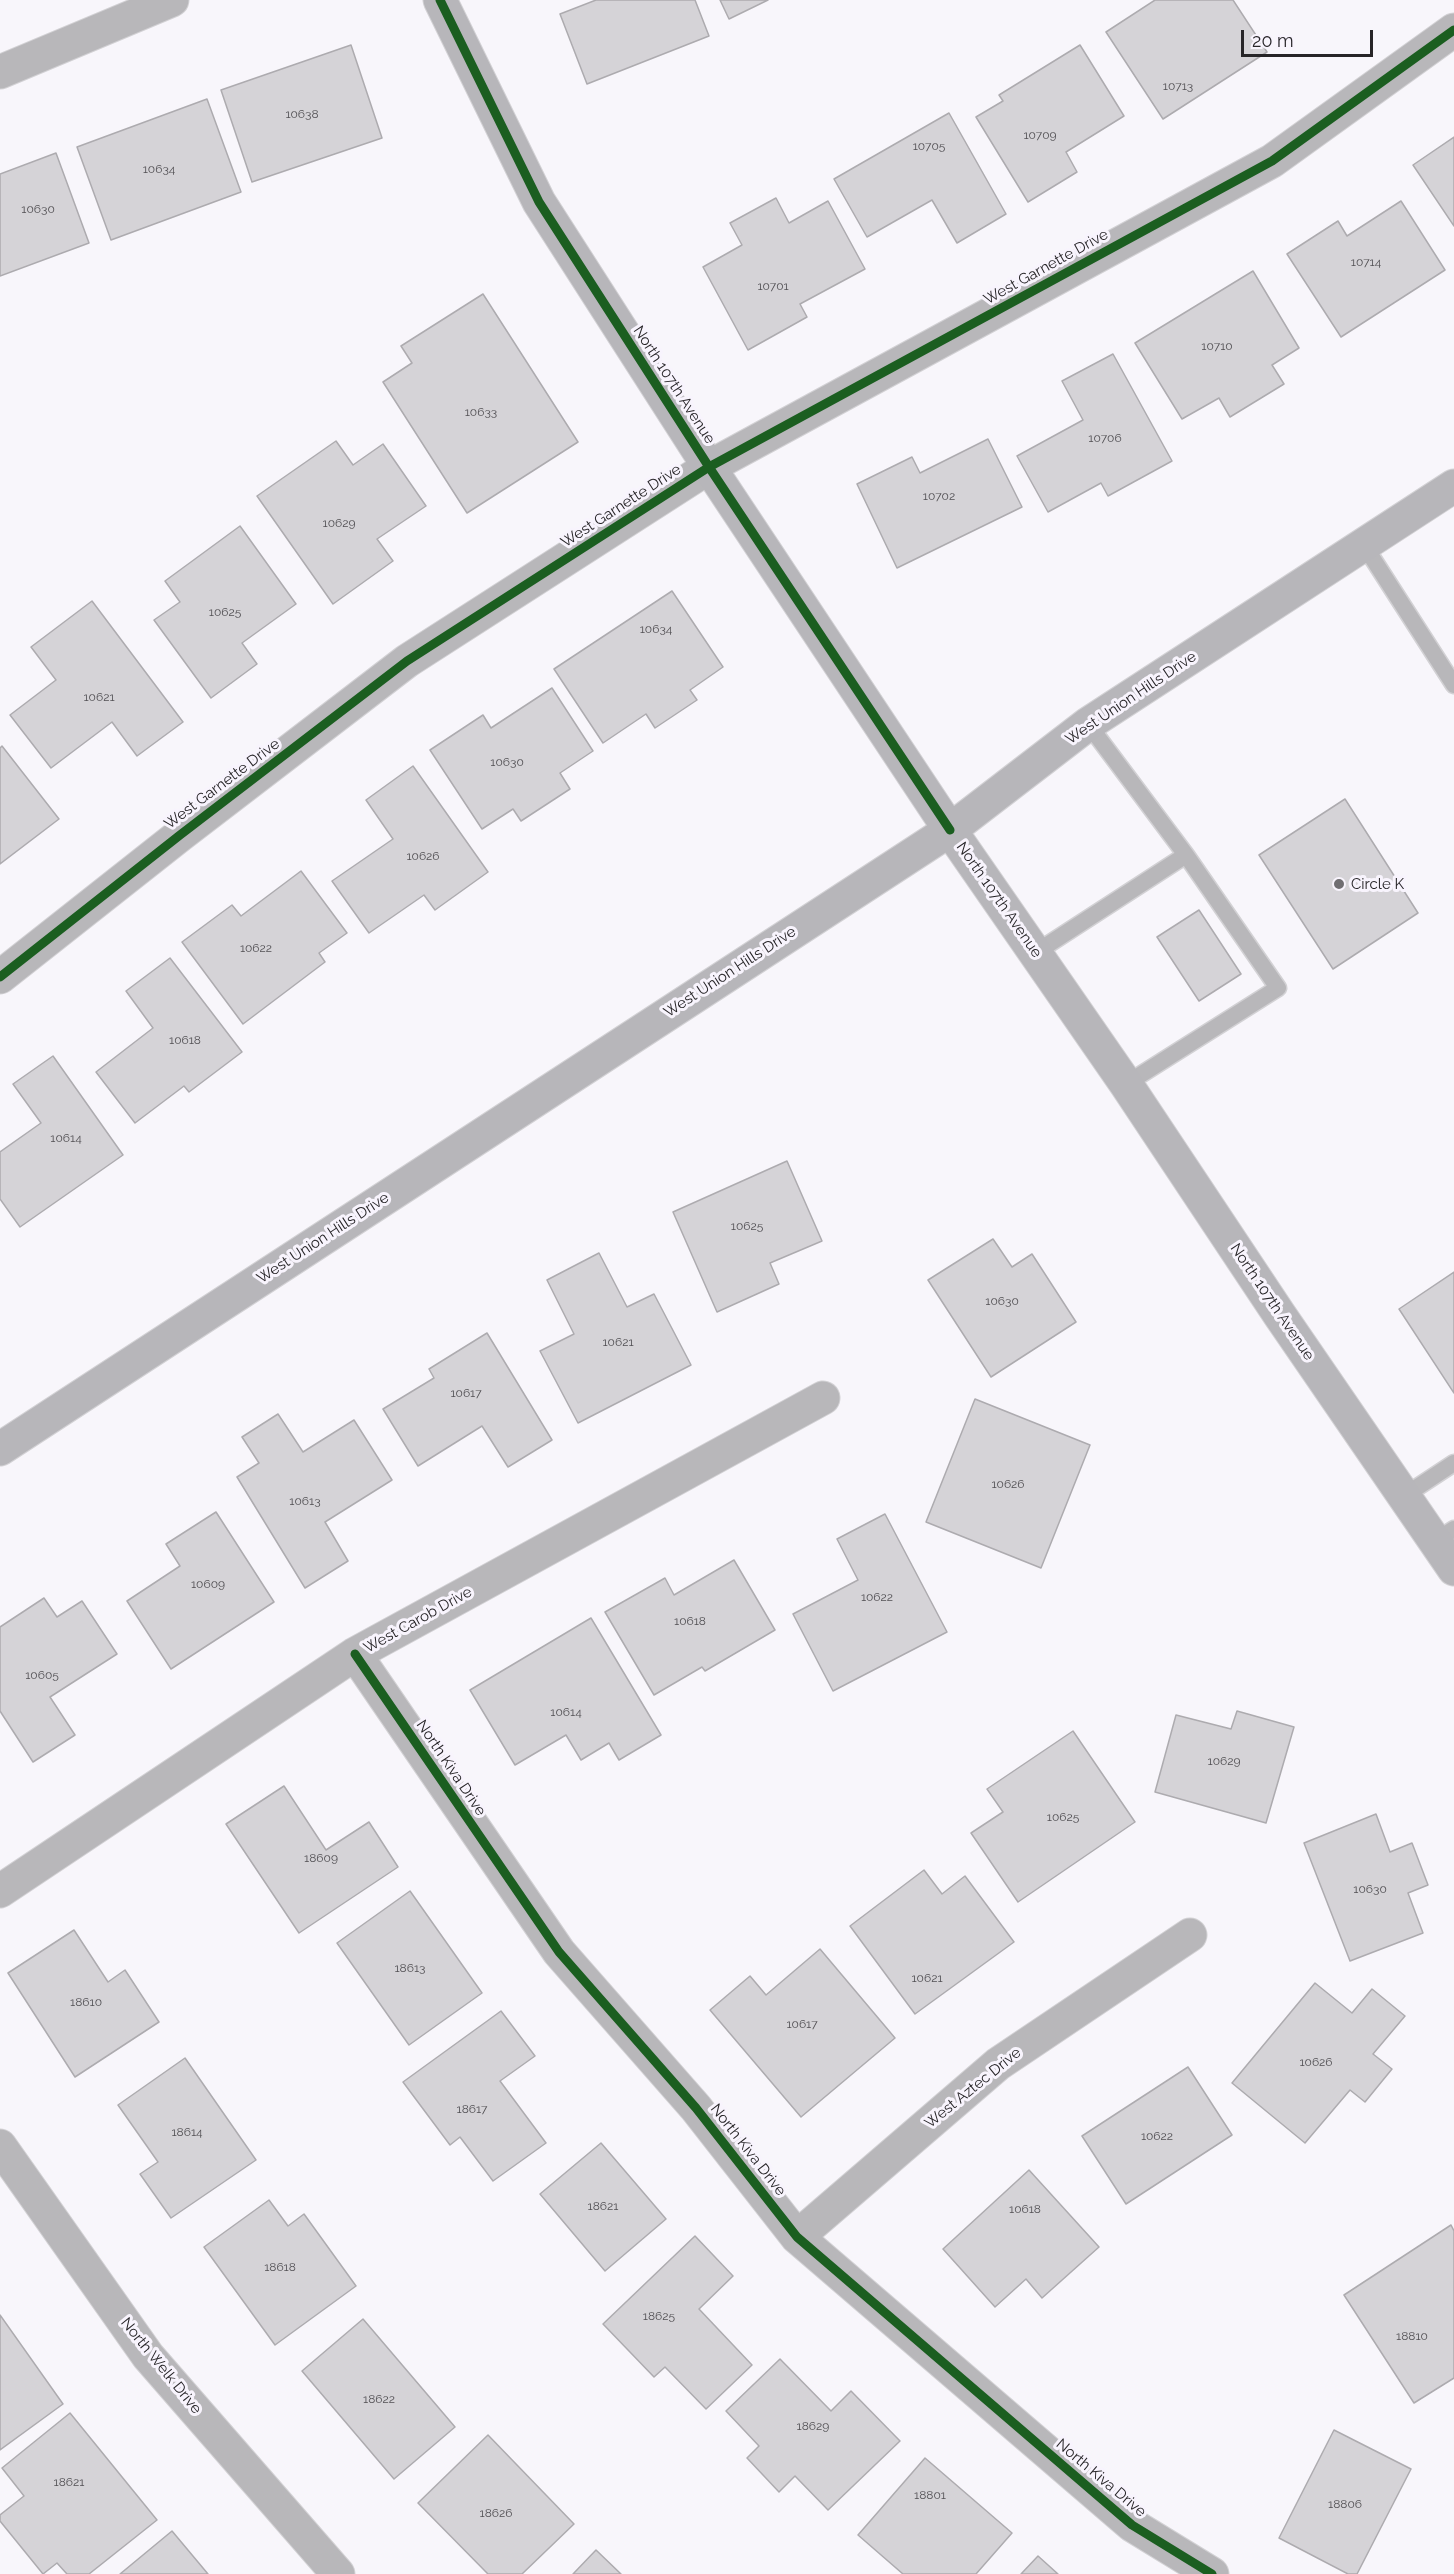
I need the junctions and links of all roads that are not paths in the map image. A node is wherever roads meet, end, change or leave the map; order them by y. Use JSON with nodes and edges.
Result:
{"nodes":[{"id":1,"x":172,"y":0,"type":"edge"},
{"id":2,"x":440,"y":0,"type":"edge"},
{"id":3,"x":1454,"y":30,"type":"edge"},
{"id":4,"x":0,"y":72,"type":"edge"},
{"id":5,"x":709,"y":467,"type":"junction"},
{"id":6,"x":1454,"y":486,"type":"edge"},
{"id":7,"x":1364,"y":545,"type":"junction"},
{"id":8,"x":1454,"y":685,"type":"edge"},
{"id":9,"x":1088,"y":724,"type":"junction"},
{"id":10,"x":950,"y":830,"type":"junction"},
{"id":11,"x":1186,"y":855,"type":"junction"},
{"id":12,"x":1035,"y":953,"type":"junction"},
{"id":13,"x":0,"y":977,"type":"edge"},
{"id":14,"x":1126,"y":1084,"type":"junction"},
{"id":15,"x":823,"y":1398,"type":"dead end"},
{"id":16,"x":0,"y":1449,"type":"edge"},
{"id":17,"x":1454,"y":1463,"type":"edge"},
{"id":18,"x":1404,"y":1496,"type":"junction"},
{"id":19,"x":1444,"y":1535,"type":"edge"},
{"id":20,"x":1454,"y":1569,"type":"edge"},
{"id":21,"x":355,"y":1654,"type":"junction"},
{"id":22,"x":0,"y":1891,"type":"edge"},
{"id":23,"x":1190,"y":1935,"type":"dead end"},
{"id":24,"x":0,"y":2146,"type":"edge"},
{"id":25,"x":797,"y":2237,"type":"junction"},
{"id":26,"x":338,"y":2574,"type":"edge"},
{"id":27,"x":1212,"y":2574,"type":"edge"}],
"edges":[{"from":1,"to":4,"type":"street"},
{"from":2,"to":5,"type":"main road","name":"North 107th Avenue"},
{"from":3,"to":5,"type":"street","name":"West Garnette Drive"},
{"from":5,"to":10,"type":"main road","name":"North 107th Avenue"},
{"from":5,"to":13,"type":"street","name":"West Garnette Drive"},
{"from":6,"to":7,"type":"main road","name":"West Union Hills Drive"},
{"from":7,"to":8,"type":"lane"},
{"from":7,"to":9,"type":"main road","name":"West Union Hills Drive"},
{"from":9,"to":10,"type":"main road","name":"West Union Hills Drive"},
{"from":9,"to":11,"type":"lane"},
{"from":10,"to":12,"type":"main road","name":"North 107th Avenue"},
{"from":10,"to":16,"type":"main road","name":"West Union Hills Drive"},
{"from":11,"to":12,"type":"lane"},
{"from":11,"to":14,"type":"lane"},
{"from":12,"to":14,"type":"main road","name":"North 107th Avenue"},
{"from":14,"to":18,"type":"main road","name":"North 107th Avenue"},
{"from":15,"to":21,"type":"street","name":"West Carob Drive"},
{"from":17,"to":18,"type":"lane"},
{"from":18,"to":19,"type":"main road","name":"North 107th Avenue"},
{"from":19,"to":20,"type":"main road","name":"North 107th Avenue"},
{"from":21,"to":22,"type":"street","name":"West Carob Drive"},
{"from":21,"to":25,"type":"street","name":"North Kiva Drive"},
{"from":23,"to":25,"type":"street","name":"West Aztec Drive"},
{"from":24,"to":26,"type":"street","name":"North Welk Drive"},
{"from":25,"to":27,"type":"street","name":"North Kiva Drive"}]}
